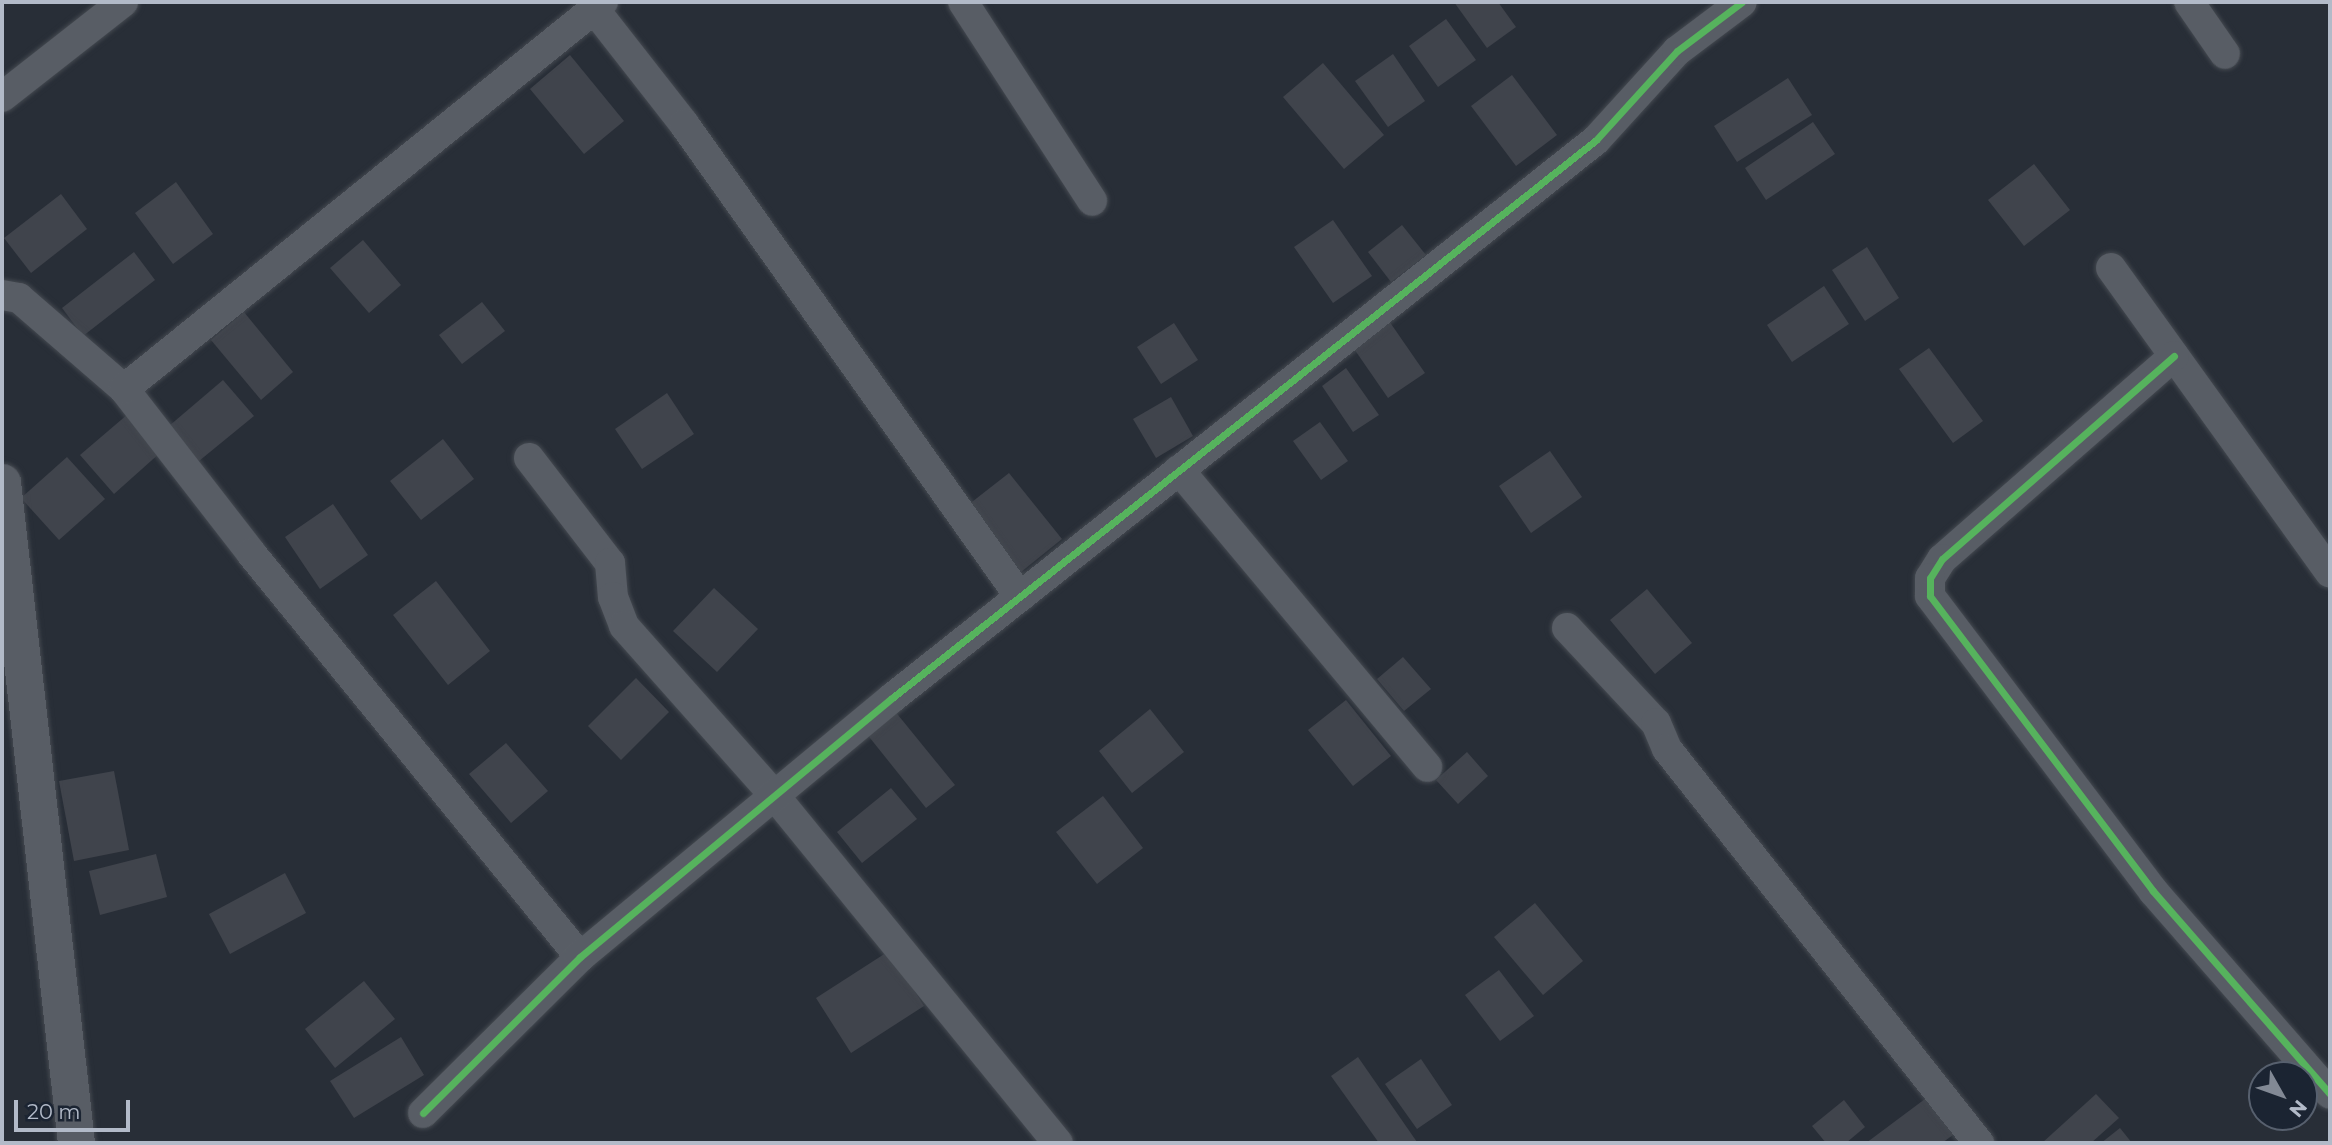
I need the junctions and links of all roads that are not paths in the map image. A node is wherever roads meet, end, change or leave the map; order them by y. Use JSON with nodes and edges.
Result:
{"nodes":[{"id":1,"x":123,"y":2,"type":"edge"},
{"id":2,"x":963,"y":2,"type":"edge"},
{"id":3,"x":1742,"y":2,"type":"edge"},
{"id":4,"x":2189,"y":2,"type":"edge"},
{"id":5,"x":599,"y":6,"type":"edge"},
{"id":6,"x":2225,"y":54,"type":"dead end"},
{"id":7,"x":2,"y":96,"type":"edge"},
{"id":8,"x":1092,"y":201,"type":"dead end"},
{"id":9,"x":2112,"y":268,"type":"dead end"},
{"id":10,"x":2,"y":295,"type":"edge"},
{"id":11,"x":2174,"y":356,"type":"junction"},
{"id":12,"x":124,"y":389,"type":"junction"},
{"id":13,"x":529,"y":458,"type":"dead end"},
{"id":14,"x":1179,"y":470,"type":"junction"},
{"id":15,"x":2,"y":482,"type":"edge"},
{"id":16,"x":2330,"y":573,"type":"edge"},
{"id":17,"x":1020,"y":597,"type":"junction"},
{"id":18,"x":1567,"y":628,"type":"dead end"},
{"id":19,"x":1427,"y":767,"type":"dead end"},
{"id":20,"x":774,"y":795,"type":"junction"},
{"id":21,"x":580,"y":957,"type":"junction"},
{"id":22,"x":2330,"y":1094,"type":"edge"},
{"id":23,"x":423,"y":1113,"type":"dead end"},
{"id":24,"x":76,"y":1143,"type":"edge"},
{"id":25,"x":1058,"y":1143,"type":"edge"},
{"id":26,"x":1979,"y":1143,"type":"edge"}],
"edges":[{"from":1,"to":7,"type":"street"},
{"from":2,"to":8,"type":"street"},
{"from":3,"to":14,"type":"street"},
{"from":4,"to":6,"type":"street"},
{"from":5,"to":12,"type":"street"},
{"from":5,"to":17,"type":"street"},
{"from":9,"to":11,"type":"street"},
{"from":10,"to":12,"type":"street"},
{"from":11,"to":16,"type":"street"},
{"from":11,"to":22,"type":"street"},
{"from":12,"to":21,"type":"street"},
{"from":13,"to":20,"type":"street"},
{"from":14,"to":17,"type":"street"},
{"from":14,"to":19,"type":"street"},
{"from":15,"to":24,"type":"street"},
{"from":17,"to":20,"type":"street"},
{"from":18,"to":26,"type":"street"},
{"from":20,"to":21,"type":"street"},
{"from":20,"to":25,"type":"street"},
{"from":21,"to":23,"type":"street"}]}
